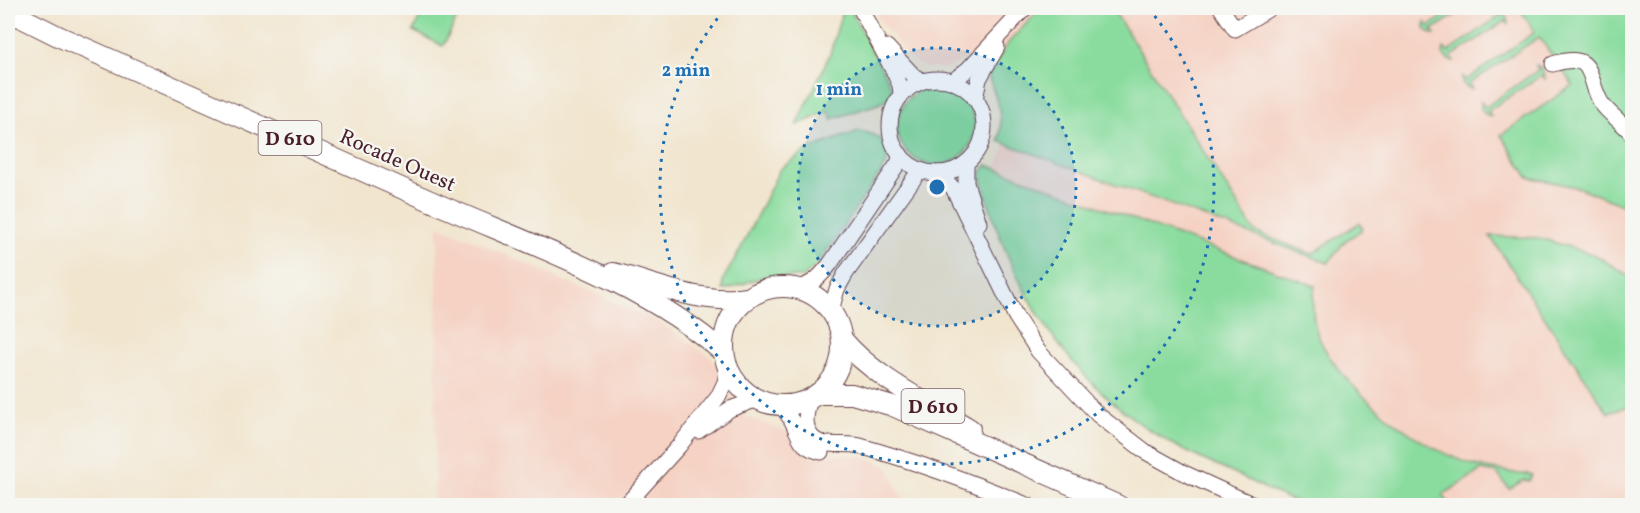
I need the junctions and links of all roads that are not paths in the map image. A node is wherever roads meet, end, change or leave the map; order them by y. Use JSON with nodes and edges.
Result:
{"nodes":[{"id":1,"x":860,"y":8,"type":"edge"},
{"id":2,"x":1025,"y":8,"type":"edge"},
{"id":3,"x":1221,"y":8,"type":"edge"},
{"id":4,"x":1270,"y":8,"type":"edge"},
{"id":5,"x":8,"y":11,"type":"edge"},
{"id":6,"x":1012,"y":21,"type":"junction"},
{"id":7,"x":872,"y":29,"type":"junction"},
{"id":8,"x":1552,"y":63,"type":"dead end"},
{"id":9,"x":923,"y":81,"type":"junction"},
{"id":10,"x":953,"y":81,"type":"junction"},
{"id":11,"x":901,"y":95,"type":"junction"},
{"id":12,"x":975,"y":99,"type":"junction"},
{"id":13,"x":1632,"y":134,"type":"edge"},
{"id":14,"x":900,"y":154,"type":"junction"},
{"id":15,"x":966,"y":163,"type":"junction"},
{"id":16,"x":920,"y":170,"type":"junction"},
{"id":17,"x":939,"y":172,"type":"junction"},
{"id":18,"x":573,"y":262,"type":"junction"},
{"id":19,"x":998,"y":280,"type":"junction"},
{"id":20,"x":797,"y":289,"type":"junction"},
{"id":21,"x":748,"y":298,"type":"junction"},
{"id":22,"x":831,"y":311,"type":"junction"},
{"id":23,"x":842,"y":339,"type":"junction"},
{"id":24,"x":726,"y":359,"type":"junction"},
{"id":25,"x":814,"y":396,"type":"junction"},
{"id":26,"x":758,"y":399,"type":"junction"},
{"id":27,"x":781,"y":404,"type":"junction"},
{"id":28,"x":680,"y":446,"type":"junction"},
{"id":29,"x":873,"y":450,"type":"junction"},
{"id":30,"x":1031,"y":466,"type":"junction"},
{"id":31,"x":625,"y":506,"type":"edge"},
{"id":32,"x":1029,"y":506,"type":"edge"},
{"id":33,"x":1119,"y":506,"type":"edge"},
{"id":34,"x":1256,"y":506,"type":"edge"}],
"edges":[{"from":1,"to":7,"type":"street"},
{"from":2,"to":6,"type":"street"},
{"from":3,"to":4,"type":"street"},
{"from":5,"to":18,"type":"main road","name":"Rocade Ouest","number":"D 610"},
{"from":6,"to":10,"type":"street"},
{"from":6,"to":12,"type":"street"},
{"from":7,"to":9,"type":"street"},
{"from":7,"to":11,"type":"street"},
{"from":8,"to":13,"type":"street"},
{"from":9,"to":10,"type":"street"},
{"from":9,"to":11,"type":"street"},
{"from":10,"to":12,"type":"street"},
{"from":11,"to":14,"type":"street"},
{"from":12,"to":15,"type":"street"},
{"from":14,"to":16,"type":"street"},
{"from":14,"to":20,"type":"street"},
{"from":15,"to":17,"type":"street"},
{"from":15,"to":19,"type":"street"},
{"from":16,"to":17,"type":"street"},
{"from":16,"to":22,"type":"street"},
{"from":17,"to":19,"type":"street"},
{"from":18,"to":21,"type":"main road","name":"Rocade Ouest","number":"D 610"},
{"from":18,"to":24,"type":"main road","name":"Rocade Ouest","number":"D 610"},
{"from":19,"to":34,"type":"street"},
{"from":20,"to":21,"type":"main road"},
{"from":20,"to":22,"type":"main road"},
{"from":21,"to":24,"type":"main road"},
{"from":22,"to":23,"type":"main road"},
{"from":23,"to":25,"type":"main road"},
{"from":23,"to":30,"type":"main road","number":"D 610"},
{"from":24,"to":26,"type":"main road"},
{"from":24,"to":28,"type":"street"},
{"from":25,"to":27,"type":"main road"},
{"from":25,"to":29,"type":"street"},
{"from":25,"to":30,"type":"main road","number":"D 610"},
{"from":26,"to":27,"type":"main road"},
{"from":26,"to":28,"type":"street"},
{"from":27,"to":29,"type":"street"},
{"from":28,"to":31,"type":"street"},
{"from":29,"to":32,"type":"street"},
{"from":30,"to":33,"type":"main road","number":"D 610"}]}
